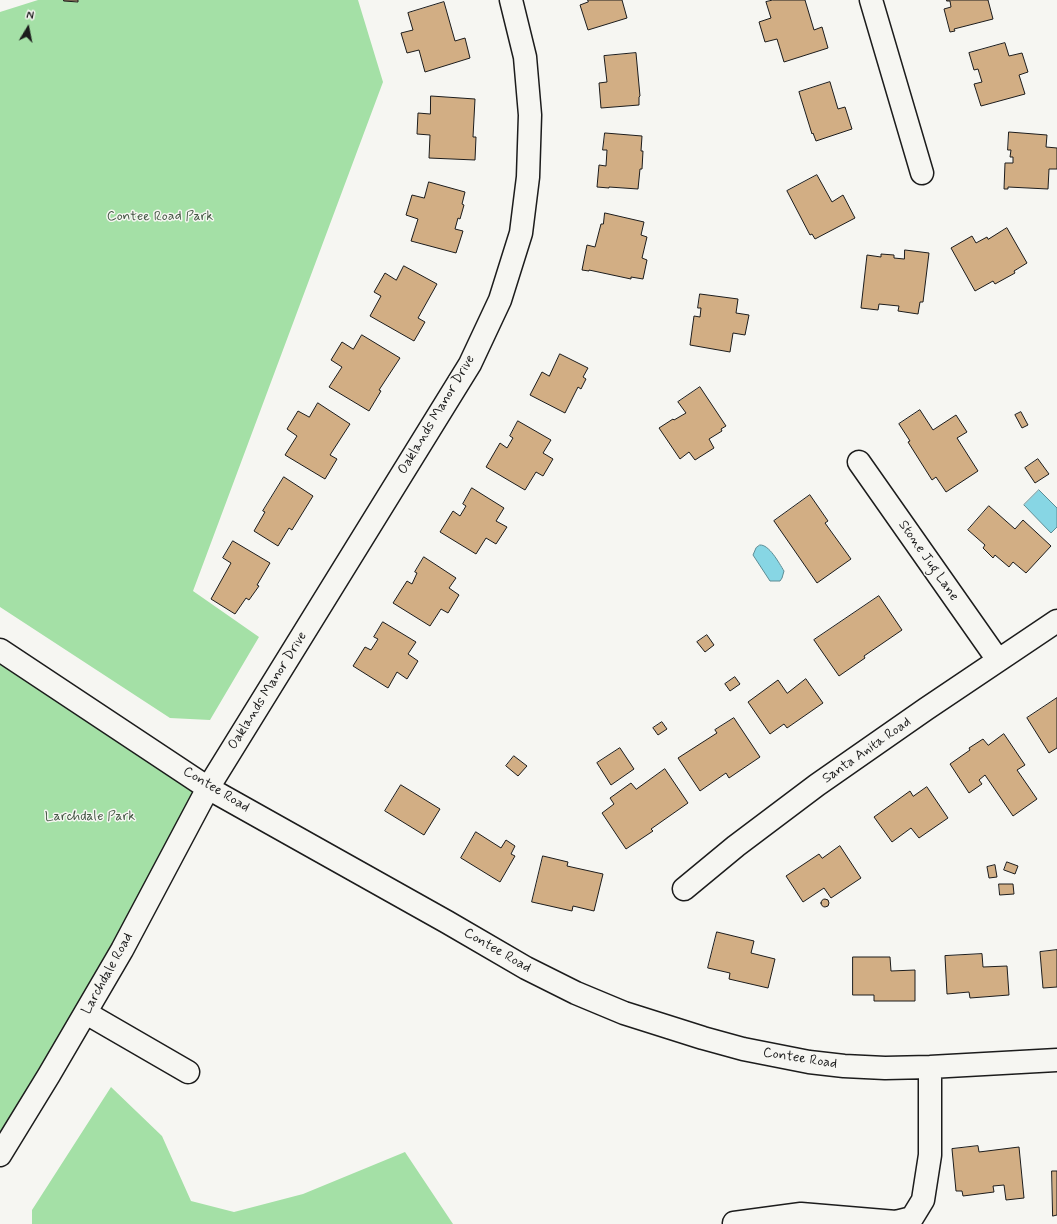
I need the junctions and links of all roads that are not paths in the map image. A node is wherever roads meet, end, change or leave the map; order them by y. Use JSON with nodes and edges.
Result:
{"nodes":[{"id":1,"x":511,"y":0,"type":"edge"},
{"id":2,"x":871,"y":0,"type":"edge"},
{"id":3,"x":922,"y":173,"type":"dead end"},
{"id":4,"x":859,"y":462,"type":"dead end"},
{"id":5,"x":1057,"y":622,"type":"edge"},
{"id":6,"x":0,"y":650,"type":"edge"},
{"id":7,"x":998,"y":660,"type":"junction"},
{"id":8,"x":208,"y":788,"type":"junction"},
{"id":9,"x":684,"y":889,"type":"dead end"},
{"id":10,"x":86,"y":1013,"type":"junction"},
{"id":11,"x":1057,"y":1060,"type":"edge"},
{"id":12,"x":930,"y":1067,"type":"junction"},
{"id":13,"x":188,"y":1072,"type":"dead end"},
{"id":14,"x":0,"y":1155,"type":"edge"},
{"id":15,"x":734,"y":1223,"type":"edge"}],
"edges":[{"from":1,"to":8,"type":"street","name":"Oaklands Manor Drive"},
{"from":2,"to":3,"type":"street"},
{"from":4,"to":7,"type":"street","name":"Stone Jug Lane"},
{"from":5,"to":7,"type":"street","name":"Santa Anita Road"},
{"from":6,"to":8,"type":"street","name":"Contee Road"},
{"from":7,"to":9,"type":"street","name":"Santa Anita Road"},
{"from":8,"to":10,"type":"street","name":"Larchdale Road"},
{"from":8,"to":12,"type":"street","name":"Contee Road"},
{"from":10,"to":13,"type":"street"},
{"from":10,"to":14,"type":"street","name":"Larchdale Road"},
{"from":11,"to":12,"type":"street","name":"Contee Road"},
{"from":12,"to":15,"type":"street"}]}
